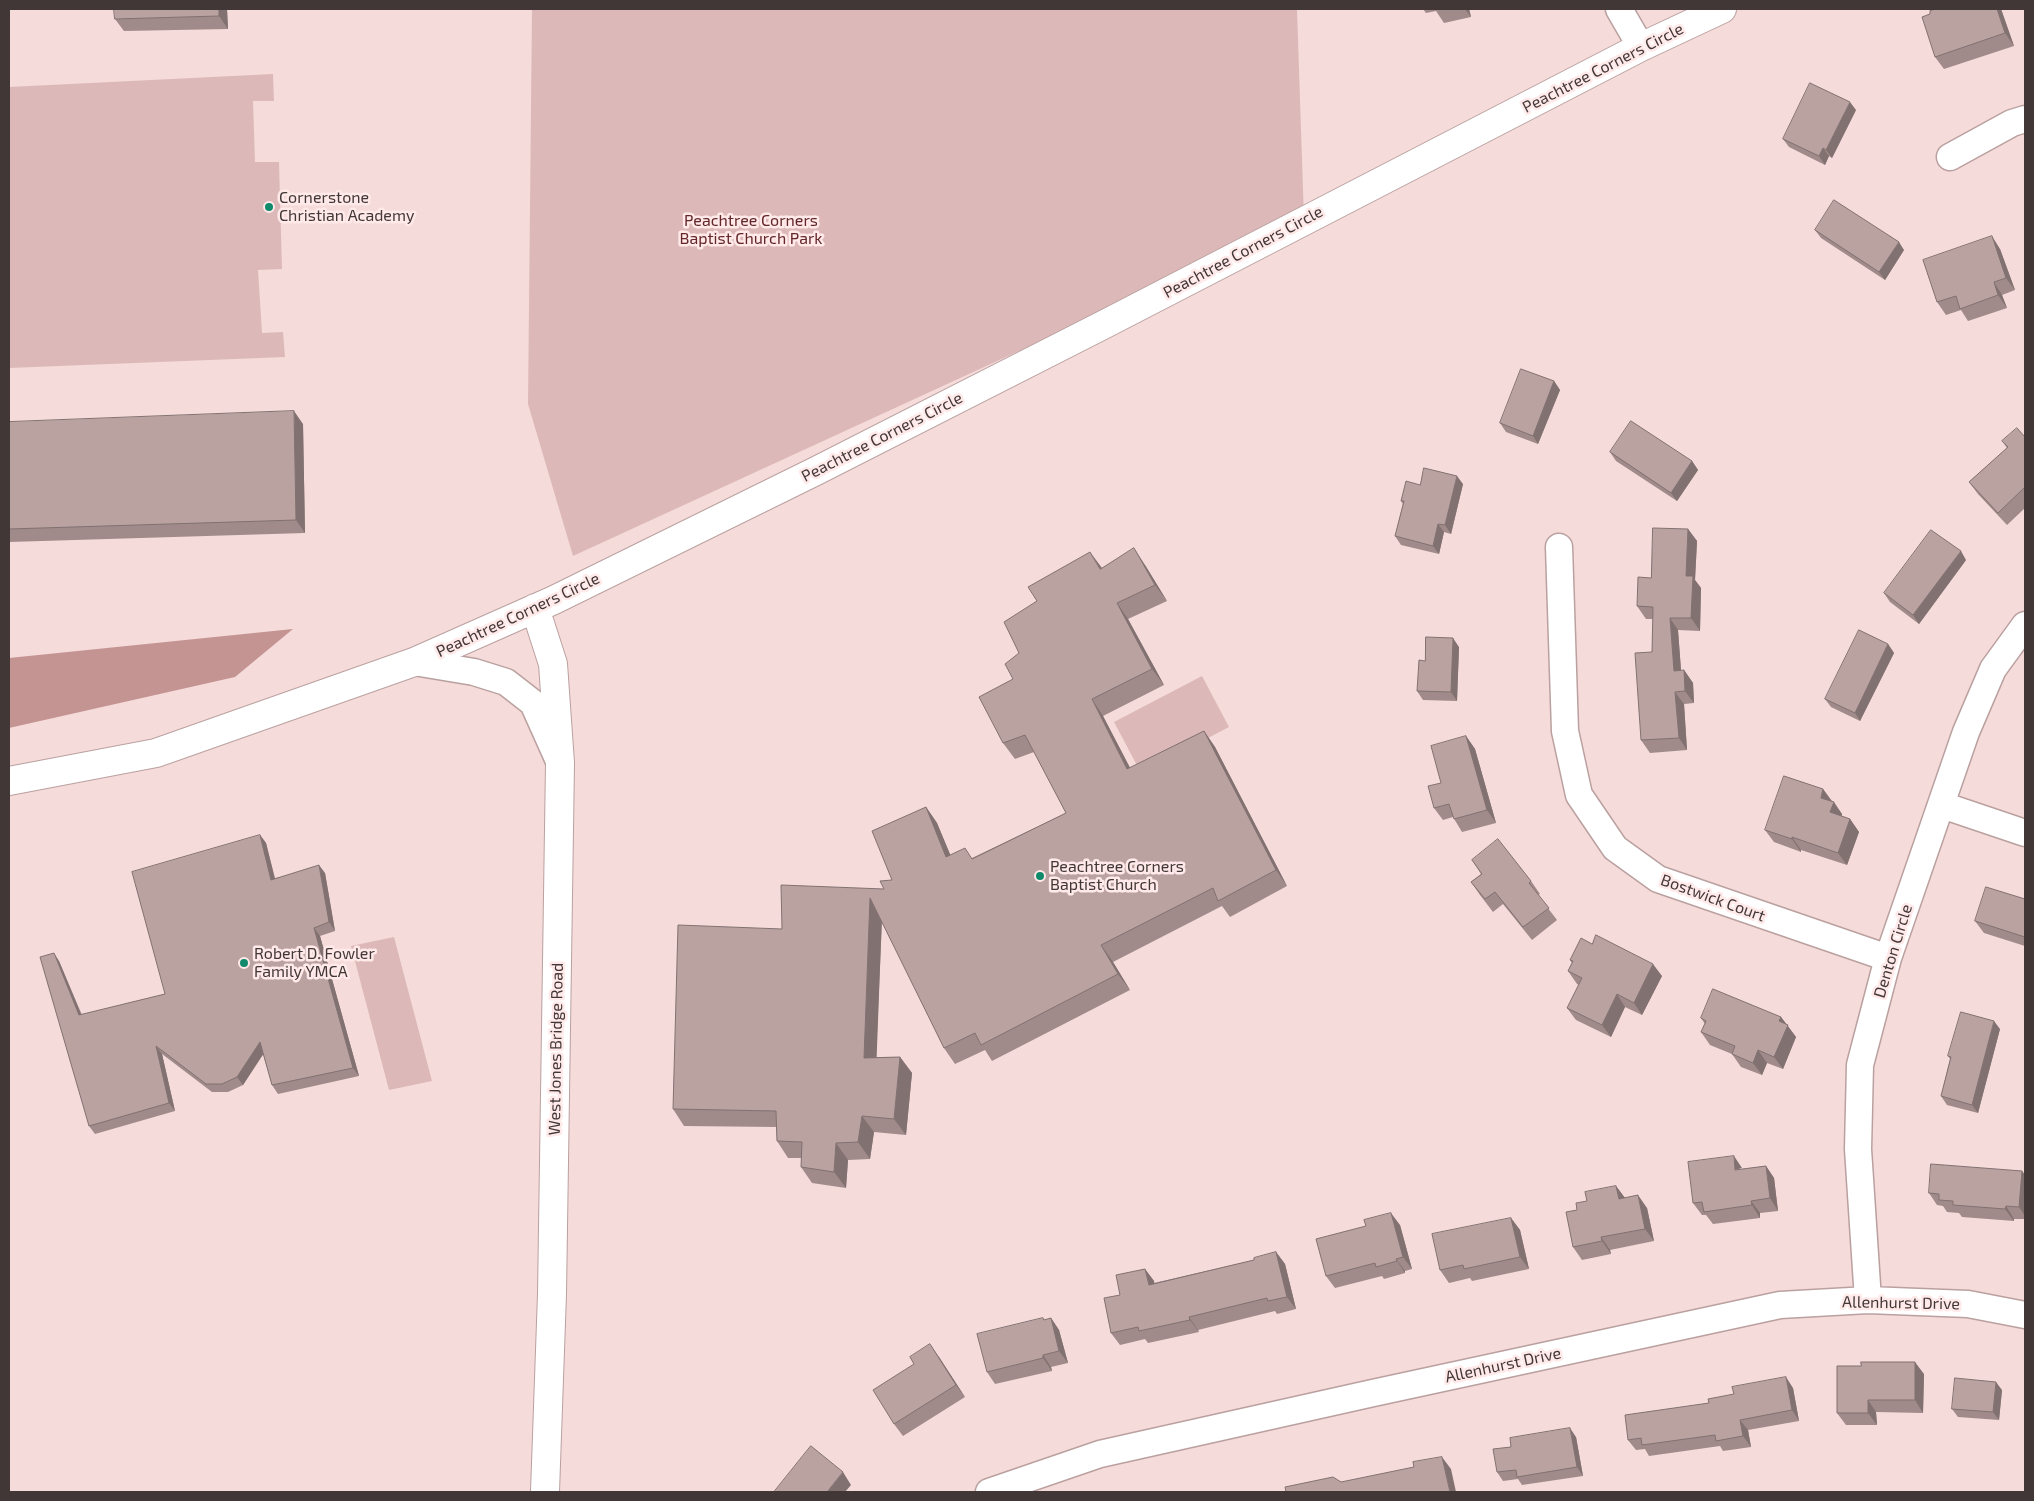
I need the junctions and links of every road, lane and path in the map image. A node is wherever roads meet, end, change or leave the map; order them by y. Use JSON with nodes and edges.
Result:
{"nodes":[{"id":1,"x":1619,"y":9,"type":"edge"},
{"id":2,"x":1722,"y":9,"type":"edge"},
{"id":3,"x":1641,"y":47,"type":"junction"},
{"id":4,"x":2025,"y":120,"type":"edge"},
{"id":5,"x":1950,"y":157,"type":"dead end"},
{"id":6,"x":1559,"y":547,"type":"dead end"},
{"id":7,"x":535,"y":608,"type":"junction"},
{"id":8,"x":2025,"y":625,"type":"edge"},
{"id":9,"x":414,"y":662,"type":"junction"},
{"id":10,"x":560,"y":763,"type":"junction"},
{"id":11,"x":9,"y":781,"type":"edge"},
{"id":12,"x":1942,"y":806,"type":"junction"},
{"id":13,"x":2025,"y":833,"type":"edge"},
{"id":14,"x":1888,"y":958,"type":"junction"},
{"id":15,"x":1868,"y":1300,"type":"junction"},
{"id":16,"x":2025,"y":1315,"type":"edge"},
{"id":17,"x":545,"y":1492,"type":"edge"},
{"id":18,"x":989,"y":1492,"type":"edge"}],
"edges":[{"from":1,"to":3,"type":"street"},
{"from":2,"to":3,"type":"street","name":"Peachtree Corners Circle"},
{"from":3,"to":7,"type":"street","name":"Peachtree Corners Circle"},
{"from":4,"to":5,"type":"street"},
{"from":6,"to":14,"type":"street","name":"Bostwick Court"},
{"from":7,"to":9,"type":"street","name":"Peachtree Corners Circle"},
{"from":7,"to":10,"type":"street","name":"West Jones Bridge Road"},
{"from":8,"to":12,"type":"street","name":"Denton Circle"},
{"from":9,"to":10,"type":"street"},
{"from":9,"to":11,"type":"street","name":"Peachtree Corners Circle"},
{"from":10,"to":17,"type":"street","name":"West Jones Bridge Road"},
{"from":12,"to":13,"type":"street"},
{"from":12,"to":14,"type":"street","name":"Denton Circle"},
{"from":14,"to":15,"type":"street","name":"Denton Circle"},
{"from":15,"to":16,"type":"street","name":"Allenhurst Drive"},
{"from":15,"to":18,"type":"street","name":"Allenhurst Drive"}]}
